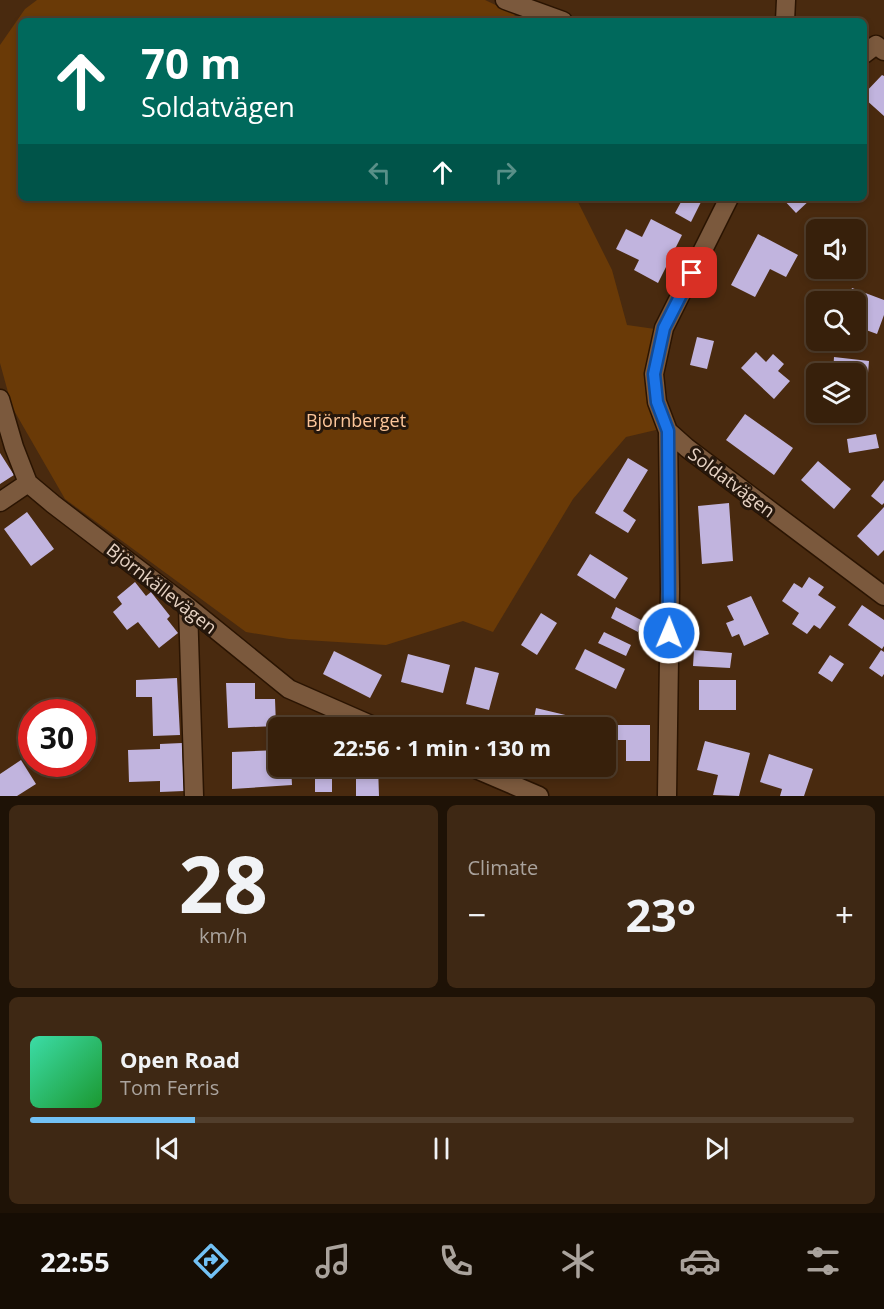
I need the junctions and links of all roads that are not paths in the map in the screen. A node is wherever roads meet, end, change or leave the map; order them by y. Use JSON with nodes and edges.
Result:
{"nodes":[{"id":1,"x":505,"y":0,"type":"edge"},
{"id":2,"x":786,"y":0,"type":"edge"},
{"id":3,"x":555,"y":18,"type":"edge"},
{"id":4,"x":786,"y":18,"type":"edge"},
{"id":5,"x":728,"y":201,"type":"edge"},
{"id":6,"x":0,"y":399,"type":"edge"},
{"id":7,"x":668,"y":431,"type":"junction"},
{"id":8,"x":28,"y":483,"type":"junction"},
{"id":9,"x":0,"y":502,"type":"edge"},
{"id":10,"x":884,"y":596,"type":"edge"},
{"id":11,"x":188,"y":607,"type":"junction"},
{"id":12,"x":353,"y":717,"type":"edge"},
{"id":13,"x":494,"y":777,"type":"edge"},
{"id":14,"x":194,"y":796,"type":"edge"},
{"id":15,"x":538,"y":796,"type":"edge"},
{"id":16,"x":667,"y":796,"type":"edge"}],
"edges":[{"from":1,"to":3,"type":"street"},
{"from":2,"to":4,"type":"street"},
{"from":5,"to":7,"type":"street","name":"Soldatvägen"},
{"from":6,"to":8,"type":"street","name":"Björnkällevägen"},
{"from":7,"to":10,"type":"street","name":"Soldatvägen"},
{"from":7,"to":16,"type":"street"},
{"from":8,"to":9,"type":"street"},
{"from":8,"to":11,"type":"street","name":"Björnkällevägen"},
{"from":11,"to":12,"type":"street","name":"Björnkällevägen"},
{"from":11,"to":14,"type":"street"},
{"from":13,"to":15,"type":"street"}]}
